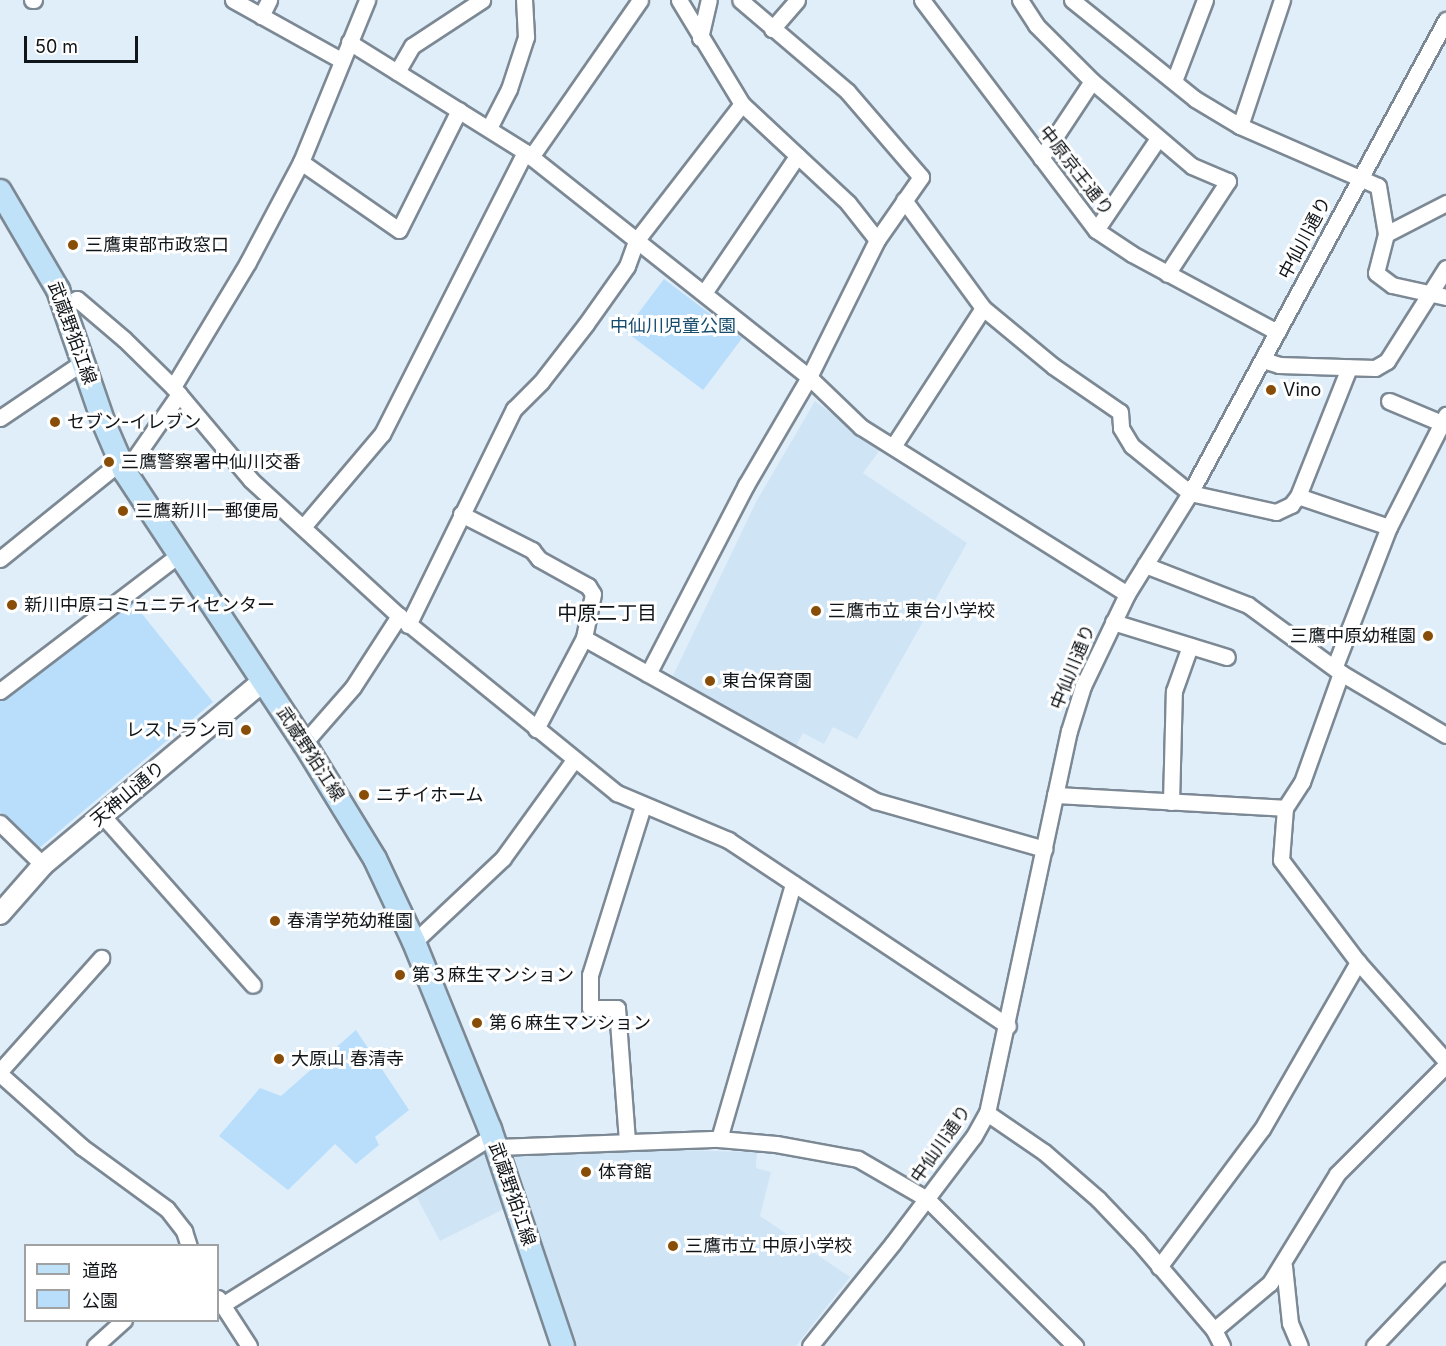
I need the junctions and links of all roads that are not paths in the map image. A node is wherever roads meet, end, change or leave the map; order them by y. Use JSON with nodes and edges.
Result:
{"nodes":[{"id":1,"x":233,"y":0,"type":"edge"},
{"id":2,"x":269,"y":0,"type":"edge"},
{"id":3,"x":367,"y":0,"type":"edge"},
{"id":4,"x":482,"y":0,"type":"edge"},
{"id":5,"x":524,"y":0,"type":"edge"},
{"id":6,"x":640,"y":0,"type":"edge"},
{"id":7,"x":679,"y":0,"type":"edge"},
{"id":8,"x":709,"y":0,"type":"edge"},
{"id":9,"x":740,"y":0,"type":"edge"},
{"id":10,"x":797,"y":0,"type":"edge"},
{"id":11,"x":922,"y":0,"type":"edge"},
{"id":12,"x":1020,"y":0,"type":"edge"},
{"id":13,"x":1072,"y":0,"type":"edge"},
{"id":14,"x":1205,"y":0,"type":"edge"},
{"id":15,"x":1282,"y":0,"type":"edge"},
{"id":16,"x":261,"y":16,"type":"junction"},
{"id":17,"x":1446,"y":20,"type":"edge"},
{"id":18,"x":772,"y":29,"type":"junction"},
{"id":19,"x":700,"y":38,"type":"junction"},
{"id":20,"x":349,"y":42,"type":"junction"},
{"id":21,"x":341,"y":60,"type":"junction"},
{"id":22,"x":397,"y":72,"type":"junction"},
{"id":23,"x":1092,"y":81,"type":"junction"},
{"id":24,"x":1174,"y":81,"type":"junction"},
{"id":25,"x":742,"y":104,"type":"junction"},
{"id":26,"x":459,"y":110,"type":"junction"},
{"id":27,"x":1240,"y":126,"type":"junction"},
{"id":28,"x":489,"y":128,"type":"junction"},
{"id":29,"x":1157,"y":140,"type":"junction"},
{"id":30,"x":528,"y":155,"type":"junction"},
{"id":31,"x":797,"y":156,"type":"junction"},
{"id":32,"x":1041,"y":158,"type":"junction"},
{"id":33,"x":301,"y":162,"type":"junction"},
{"id":34,"x":1360,"y":177,"type":"junction"},
{"id":35,"x":0,"y":191,"type":"edge"},
{"id":36,"x":904,"y":200,"type":"junction"},
{"id":37,"x":1446,"y":203,"type":"edge"},
{"id":38,"x":1096,"y":230,"type":"junction"},
{"id":39,"x":1386,"y":234,"type":"junction"},
{"id":40,"x":877,"y":240,"type":"junction"},
{"id":41,"x":636,"y":241,"type":"junction"},
{"id":42,"x":1446,"y":268,"type":"edge"},
{"id":43,"x":1167,"y":274,"type":"junction"},
{"id":44,"x":704,"y":293,"type":"junction"},
{"id":45,"x":1428,"y":295,"type":"junction"},
{"id":46,"x":1446,"y":297,"type":"edge"},
{"id":47,"x":64,"y":305,"type":"junction"},
{"id":48,"x":983,"y":308,"type":"junction"},
{"id":49,"x":1277,"y":332,"type":"junction"},
{"id":50,"x":1263,"y":360,"type":"junction"},
{"id":51,"x":83,"y":362,"type":"junction"},
{"id":52,"x":1349,"y":368,"type":"junction"},
{"id":53,"x":809,"y":377,"type":"junction"},
{"id":54,"x":176,"y":390,"type":"junction"},
{"id":55,"x":1389,"y":401,"type":"dead end"},
{"id":56,"x":0,"y":418,"type":"edge"},
{"id":57,"x":1445,"y":421,"type":"edge"},
{"id":58,"x":894,"y":445,"type":"junction"},
{"id":59,"x":122,"y":468,"type":"junction"},
{"id":60,"x":1190,"y":493,"type":"junction"},
{"id":61,"x":1298,"y":496,"type":"junction"},
{"id":62,"x":461,"y":514,"type":"junction"},
{"id":63,"x":303,"y":527,"type":"junction"},
{"id":64,"x":1389,"y":527,"type":"junction"},
{"id":65,"x":177,"y":556,"type":"junction"},
{"id":66,"x":0,"y":559,"type":"edge"},
{"id":67,"x":1145,"y":566,"type":"junction"},
{"id":68,"x":1127,"y":594,"type":"junction"},
{"id":69,"x":403,"y":621,"type":"junction"},
{"id":70,"x":1113,"y":621,"type":"junction"},
{"id":71,"x":584,"y":638,"type":"junction"},
{"id":72,"x":1190,"y":646,"type":"junction"},
{"id":73,"x":1227,"y":657,"type":"dead end"},
{"id":74,"x":1338,"y":670,"type":"junction"},
{"id":75,"x":648,"y":674,"type":"junction"},
{"id":76,"x":263,"y":681,"type":"junction"},
{"id":77,"x":0,"y":691,"type":"edge"},
{"id":78,"x":536,"y":729,"type":"junction"},
{"id":79,"x":1446,"y":735,"type":"edge"},
{"id":80,"x":304,"y":743,"type":"junction"},
{"id":81,"x":574,"y":760,"type":"junction"},
{"id":82,"x":1055,"y":795,"type":"junction"},
{"id":83,"x":1171,"y":802,"type":"junction"},
{"id":84,"x":643,"y":806,"type":"junction"},
{"id":85,"x":1285,"y":808,"type":"junction"},
{"id":86,"x":102,"y":815,"type":"junction"},
{"id":87,"x":0,"y":823,"type":"edge"},
{"id":88,"x":1044,"y":849,"type":"junction"},
{"id":89,"x":43,"y":865,"type":"junction"},
{"id":90,"x":793,"y":884,"type":"junction"},
{"id":91,"x":0,"y":914,"type":"edge"},
{"id":92,"x":414,"y":942,"type":"junction"},
{"id":93,"x":101,"y":957,"type":"dead end"},
{"id":94,"x":1358,"y":962,"type":"junction"},
{"id":95,"x":253,"y":985,"type":"dead end"},
{"id":96,"x":1008,"y":1026,"type":"junction"},
{"id":97,"x":1446,"y":1063,"type":"edge"},
{"id":98,"x":0,"y":1073,"type":"edge"},
{"id":99,"x":987,"y":1113,"type":"junction"},
{"id":100,"x":718,"y":1139,"type":"junction"},
{"id":101,"x":627,"y":1141,"type":"junction"},
{"id":102,"x":495,"y":1142,"type":"junction"},
{"id":103,"x":927,"y":1199,"type":"junction"},
{"id":104,"x":189,"y":1244,"type":"edge"},
{"id":105,"x":1284,"y":1266,"type":"junction"},
{"id":106,"x":1159,"y":1267,"type":"junction"},
{"id":107,"x":1446,"y":1270,"type":"edge"},
{"id":108,"x":220,"y":1302,"type":"edge"},
{"id":109,"x":122,"y":1322,"type":"edge"},
{"id":110,"x":1214,"y":1330,"type":"junction"},
{"id":111,"x":95,"y":1346,"type":"edge"},
{"id":112,"x":249,"y":1346,"type":"edge"},
{"id":113,"x":563,"y":1346,"type":"edge"},
{"id":114,"x":810,"y":1346,"type":"edge"},
{"id":115,"x":1076,"y":1346,"type":"edge"},
{"id":116,"x":1222,"y":1346,"type":"edge"},
{"id":117,"x":1300,"y":1346,"type":"edge"},
{"id":118,"x":1374,"y":1346,"type":"edge"}],
"edges":[{"from":1,"to":16,"type":"street"},
{"from":2,"to":16,"type":"street"},
{"from":3,"to":20,"type":"street"},
{"from":4,"to":22,"type":"street"},
{"from":5,"to":28,"type":"street"},
{"from":6,"to":30,"type":"street"},
{"from":7,"to":19,"type":"street"},
{"from":8,"to":19,"type":"street"},
{"from":9,"to":18,"type":"street"},
{"from":10,"to":18,"type":"street"},
{"from":11,"to":32,"type":"street","name":"中原京王通り"},
{"from":12,"to":23,"type":"street"},
{"from":13,"to":24,"type":"street"},
{"from":14,"to":24,"type":"street"},
{"from":15,"to":27,"type":"street"},
{"from":16,"to":21,"type":"street"},
{"from":17,"to":34,"type":"street","name":"中仙川通り"},
{"from":18,"to":36,"type":"street"},
{"from":19,"to":25,"type":"street"},
{"from":20,"to":21,"type":"street"},
{"from":20,"to":22,"type":"street"},
{"from":21,"to":33,"type":"street"},
{"from":22,"to":26,"type":"street"},
{"from":23,"to":29,"type":"street"},
{"from":23,"to":32,"type":"street"},
{"from":24,"to":27,"type":"street"},
{"from":25,"to":31,"type":"street"},
{"from":25,"to":41,"type":"street"},
{"from":26,"to":28,"type":"street"},
{"from":26,"to":33,"type":"street"},
{"from":27,"to":34,"type":"street"},
{"from":28,"to":30,"type":"street"},
{"from":29,"to":38,"type":"street"},
{"from":29,"to":43,"type":"street"},
{"from":30,"to":41,"type":"street"},
{"from":30,"to":63,"type":"street"},
{"from":31,"to":40,"type":"street"},
{"from":31,"to":44,"type":"street"},
{"from":32,"to":38,"type":"street","name":"中原京王通り"},
{"from":33,"to":54,"type":"street"},
{"from":34,"to":39,"type":"street"},
{"from":34,"to":49,"type":"street","name":"中仙川通り"},
{"from":35,"to":47,"type":"main road","name":"武蔵野狛江線"},
{"from":36,"to":40,"type":"street"},
{"from":36,"to":48,"type":"street"},
{"from":37,"to":39,"type":"street"},
{"from":38,"to":43,"type":"street","name":"中原京王通り"},
{"from":39,"to":45,"type":"street"},
{"from":40,"to":53,"type":"street"},
{"from":41,"to":44,"type":"street"},
{"from":41,"to":62,"type":"street"},
{"from":42,"to":45,"type":"street"},
{"from":43,"to":49,"type":"street","name":"中原京王通り"},
{"from":44,"to":53,"type":"street"},
{"from":45,"to":46,"type":"street"},
{"from":45,"to":52,"type":"street"},
{"from":47,"to":51,"type":"main road","name":"武蔵野狛江線"},
{"from":47,"to":54,"type":"street"},
{"from":48,"to":58,"type":"street"},
{"from":48,"to":60,"type":"street"},
{"from":49,"to":50,"type":"street","name":"中仙川通り"},
{"from":50,"to":52,"type":"street"},
{"from":50,"to":60,"type":"street","name":"中仙川通り"},
{"from":51,"to":56,"type":"street"},
{"from":51,"to":59,"type":"main road","name":"武蔵野狛江線"},
{"from":52,"to":61,"type":"street"},
{"from":53,"to":58,"type":"street"},
{"from":53,"to":75,"type":"street"},
{"from":54,"to":59,"type":"street"},
{"from":54,"to":63,"type":"street"},
{"from":55,"to":57,"type":"street"},
{"from":57,"to":64,"type":"street"},
{"from":58,"to":68,"type":"street"},
{"from":59,"to":65,"type":"main road","name":"武蔵野狛江線"},
{"from":59,"to":66,"type":"street"},
{"from":60,"to":61,"type":"street"},
{"from":60,"to":67,"type":"street","name":"中仙川通り"},
{"from":61,"to":64,"type":"street"},
{"from":62,"to":69,"type":"street"},
{"from":62,"to":71,"type":"street"},
{"from":63,"to":69,"type":"street"},
{"from":64,"to":74,"type":"street"},
{"from":65,"to":76,"type":"main road","name":"武蔵野狛江線"},
{"from":65,"to":77,"type":"street"},
{"from":67,"to":68,"type":"street","name":"中仙川通り"},
{"from":67,"to":74,"type":"street"},
{"from":68,"to":70,"type":"street","name":"中仙川通り"},
{"from":69,"to":78,"type":"street"},
{"from":69,"to":80,"type":"street"},
{"from":70,"to":72,"type":"street"},
{"from":70,"to":82,"type":"street","name":"中仙川通り"},
{"from":71,"to":75,"type":"street"},
{"from":71,"to":78,"type":"street"},
{"from":72,"to":73,"type":"street"},
{"from":72,"to":83,"type":"street"},
{"from":74,"to":79,"type":"street"},
{"from":74,"to":85,"type":"street"},
{"from":75,"to":88,"type":"street"},
{"from":76,"to":80,"type":"main road","name":"武蔵野狛江線"},
{"from":76,"to":86,"type":"street","name":"天神山通り"},
{"from":78,"to":81,"type":"street"},
{"from":80,"to":92,"type":"main road","name":"武蔵野狛江線"},
{"from":81,"to":84,"type":"street"},
{"from":81,"to":92,"type":"street"},
{"from":82,"to":83,"type":"street"},
{"from":82,"to":88,"type":"street","name":"中仙川通り"},
{"from":83,"to":85,"type":"street"},
{"from":84,"to":90,"type":"street"},
{"from":84,"to":101,"type":"street"},
{"from":85,"to":94,"type":"street"},
{"from":86,"to":89,"type":"street","name":"天神山通り"},
{"from":86,"to":95,"type":"street"},
{"from":87,"to":89,"type":"street"},
{"from":88,"to":96,"type":"street","name":"中仙川通り"},
{"from":89,"to":91,"type":"street","name":"天神山通り"},
{"from":90,"to":96,"type":"street"},
{"from":90,"to":100,"type":"street"},
{"from":92,"to":102,"type":"main road","name":"武蔵野狛江線"},
{"from":93,"to":98,"type":"street"},
{"from":94,"to":97,"type":"street"},
{"from":94,"to":106,"type":"street"},
{"from":96,"to":99,"type":"street","name":"中仙川通り"},
{"from":97,"to":105,"type":"street"},
{"from":98,"to":104,"type":"street"},
{"from":99,"to":103,"type":"street","name":"中仙川通り"},
{"from":99,"to":106,"type":"street"},
{"from":100,"to":101,"type":"street"},
{"from":100,"to":103,"type":"street"},
{"from":101,"to":102,"type":"street"},
{"from":102,"to":108,"type":"street"},
{"from":102,"to":113,"type":"main road","name":"武蔵野狛江線"},
{"from":103,"to":114,"type":"street","name":"中仙川通り"},
{"from":103,"to":115,"type":"street"},
{"from":105,"to":110,"type":"street"},
{"from":105,"to":117,"type":"street"},
{"from":106,"to":110,"type":"street"},
{"from":107,"to":118,"type":"street"},
{"from":108,"to":112,"type":"street"},
{"from":109,"to":111,"type":"street"},
{"from":110,"to":116,"type":"street"}]}
